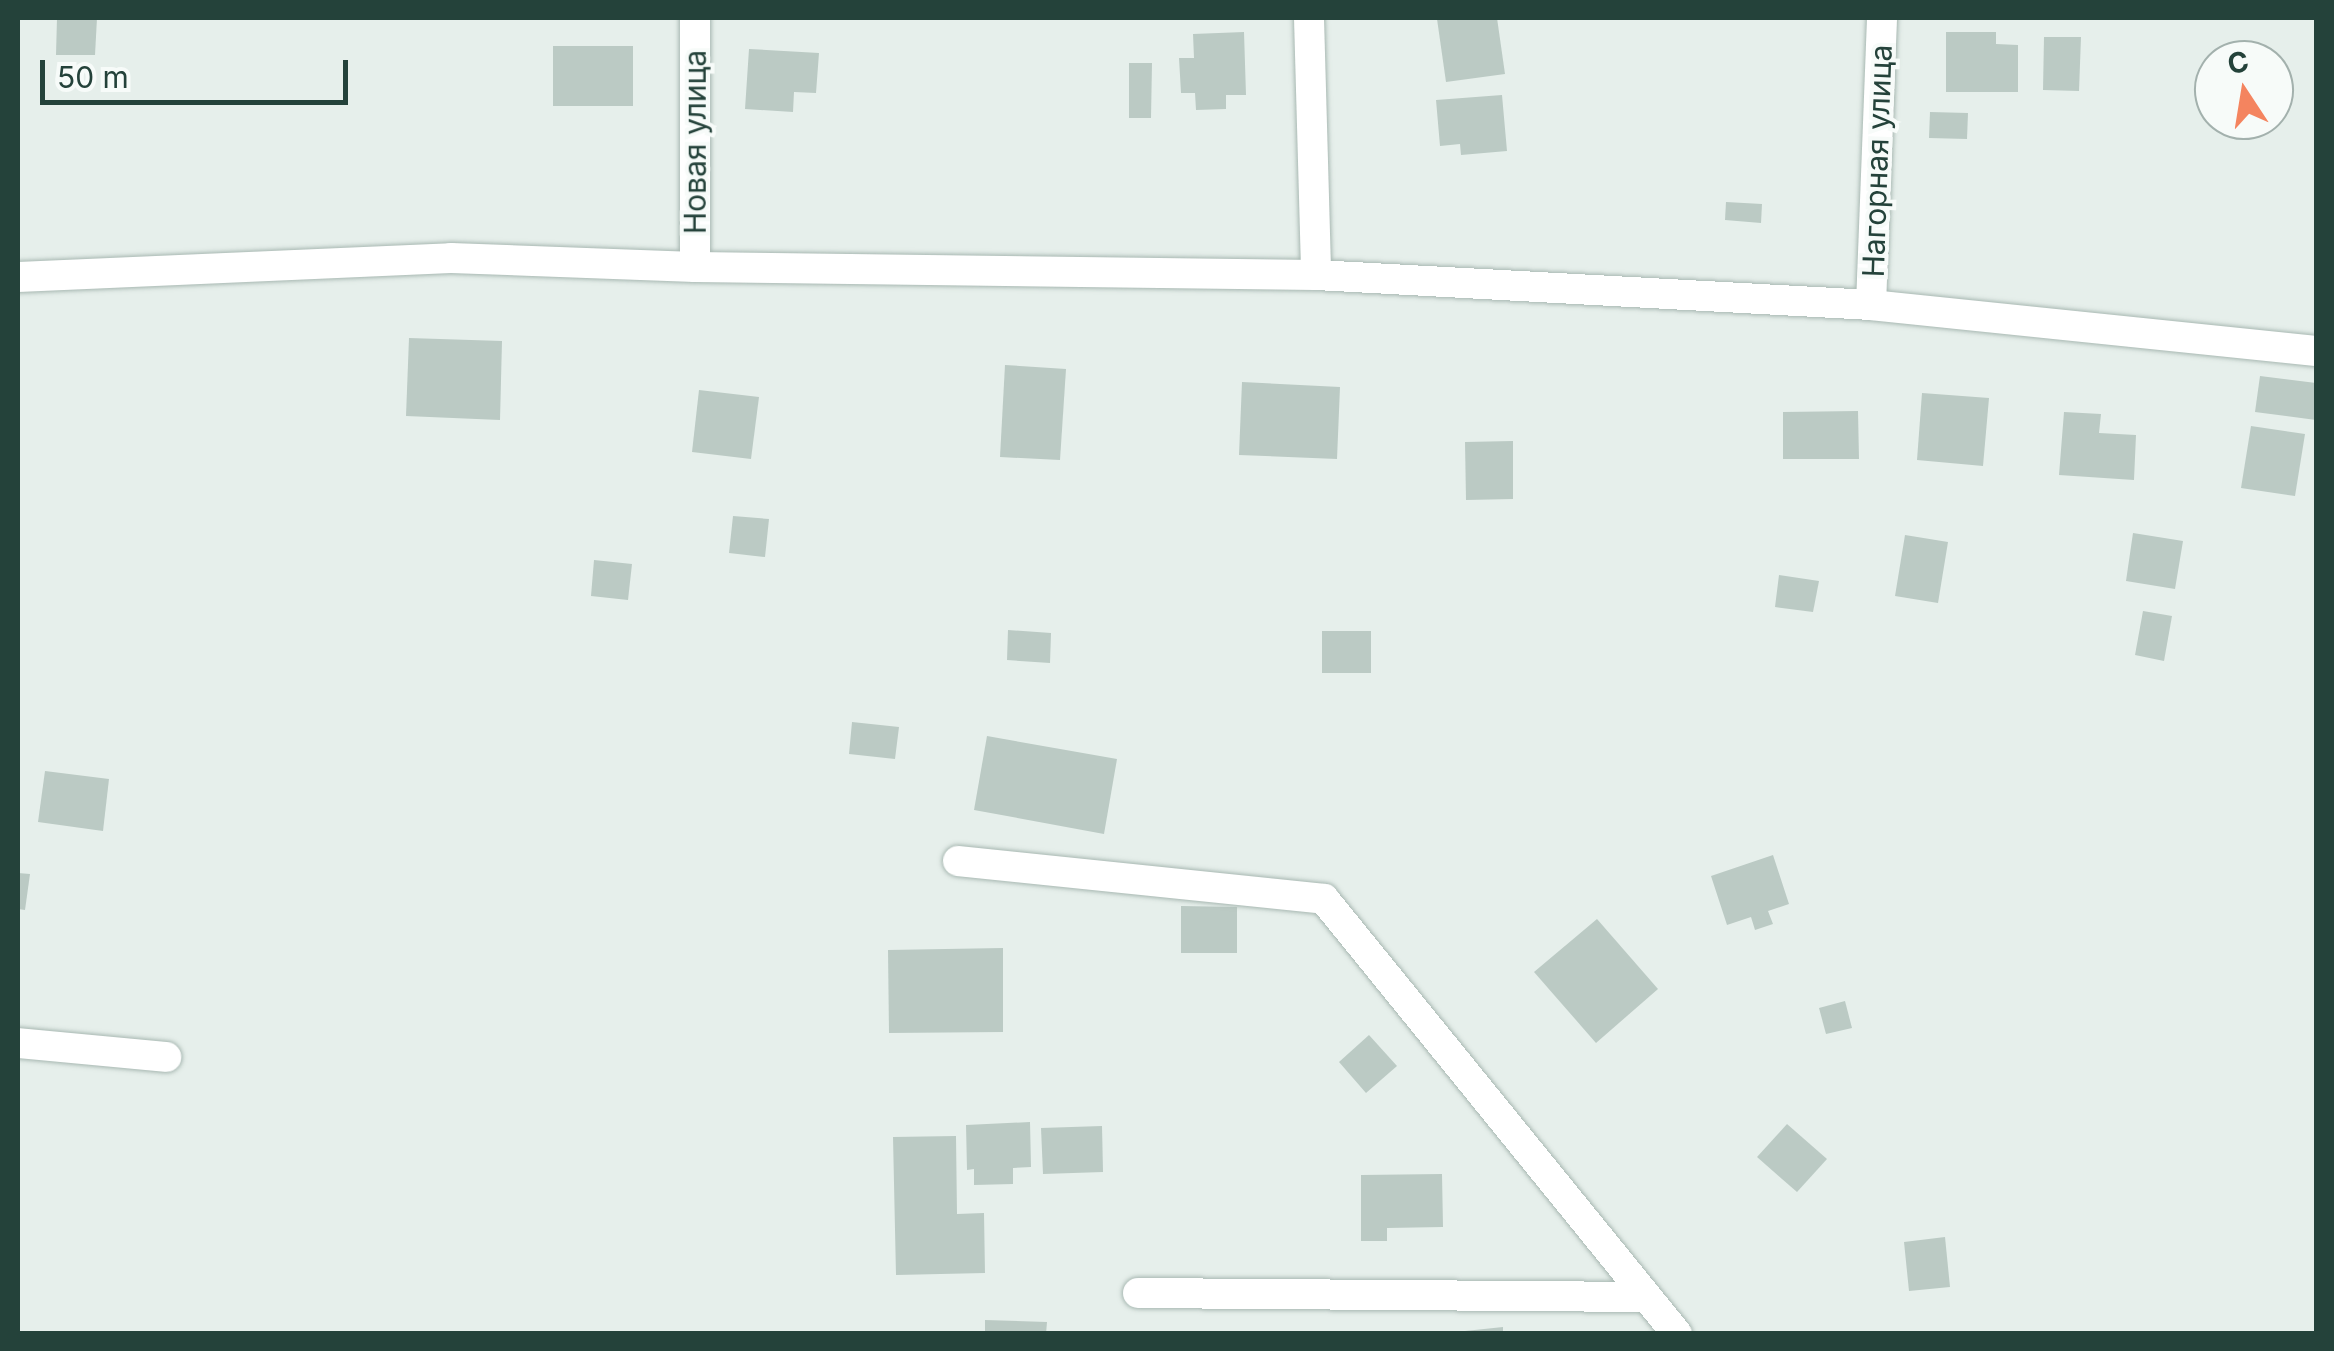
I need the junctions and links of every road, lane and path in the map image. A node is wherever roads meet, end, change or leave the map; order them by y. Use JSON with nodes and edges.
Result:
{"nodes":[{"id":1,"x":695,"y":18,"type":"edge"},
{"id":2,"x":1309,"y":18,"type":"edge"},
{"id":3,"x":1882,"y":18,"type":"edge"},
{"id":4,"x":695,"y":267,"type":"junction"},
{"id":5,"x":1316,"y":275,"type":"junction"},
{"id":6,"x":18,"y":277,"type":"edge"},
{"id":7,"x":1871,"y":305,"type":"junction"},
{"id":8,"x":2316,"y":352,"type":"edge"},
{"id":9,"x":958,"y":861,"type":"dead end"},
{"id":10,"x":18,"y":1043,"type":"edge"},
{"id":11,"x":166,"y":1057,"type":"dead end"},
{"id":12,"x":1138,"y":1293,"type":"dead end"},
{"id":13,"x":1646,"y":1297,"type":"junction"},
{"id":14,"x":1677,"y":1334,"type":"edge"}],
"edges":[{"from":1,"to":4,"type":"street","name":"Новая улица"},
{"from":2,"to":5,"type":"street"},
{"from":3,"to":7,"type":"street","name":"Нагорная улица"},
{"from":4,"to":5,"type":"street"},
{"from":4,"to":6,"type":"street"},
{"from":5,"to":7,"type":"street"},
{"from":7,"to":8,"type":"street"},
{"from":9,"to":13,"type":"street"},
{"from":10,"to":11,"type":"street"},
{"from":12,"to":13,"type":"street"},
{"from":13,"to":14,"type":"street"}]}
